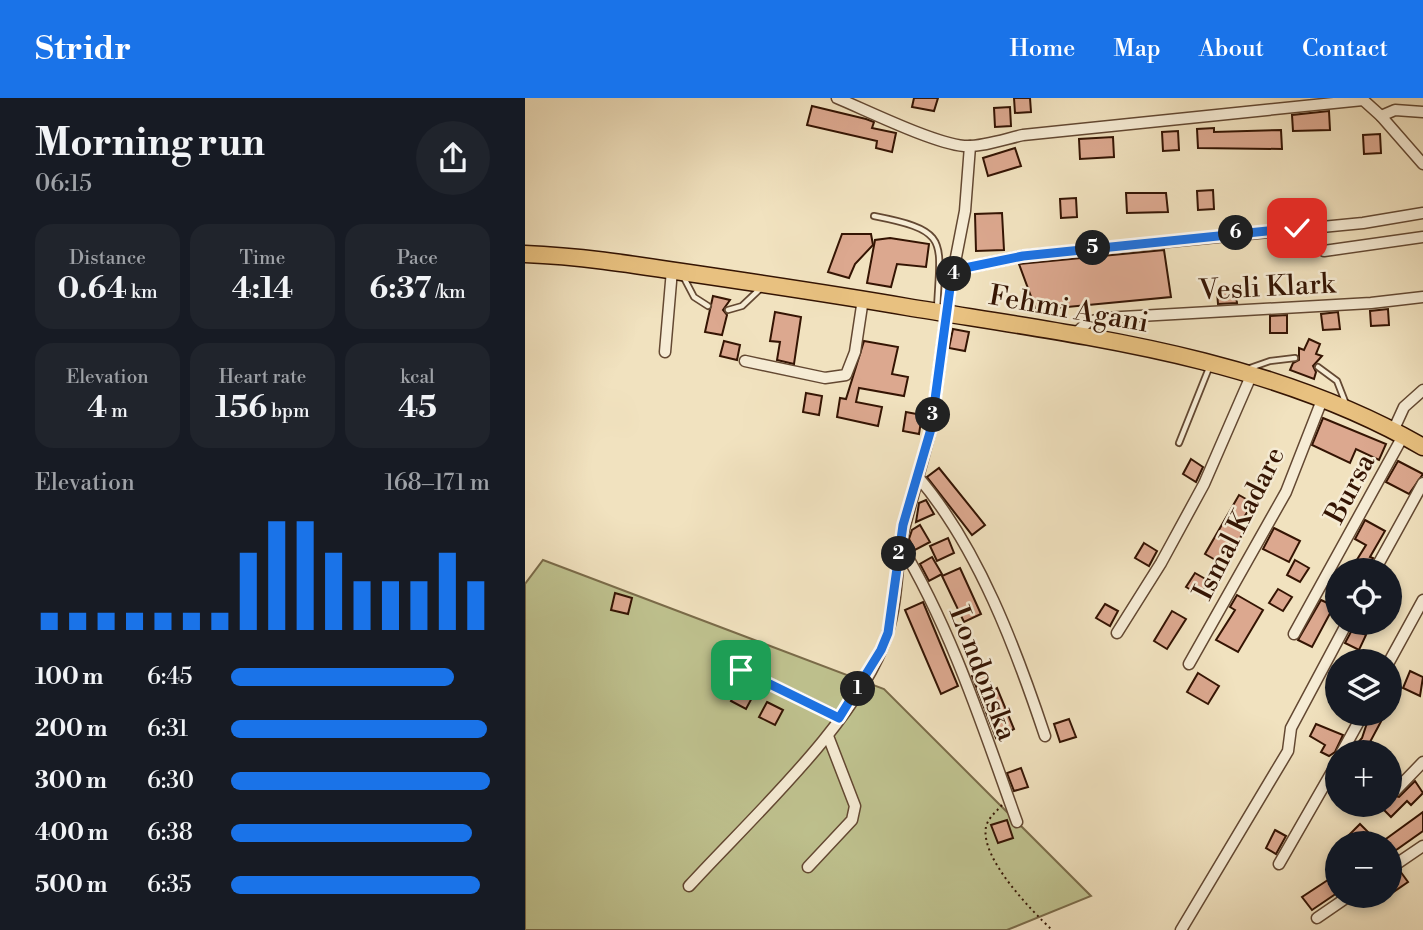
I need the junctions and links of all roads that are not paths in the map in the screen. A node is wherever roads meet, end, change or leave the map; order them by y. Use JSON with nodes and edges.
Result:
{"nodes":[{"id":1,"x":837,"y":98,"type":"edge"},
{"id":2,"x":1362,"y":99,"type":"edge"},
{"id":3,"x":1423,"y":112,"type":"edge"},
{"id":4,"x":1381,"y":116,"type":"junction"},
{"id":5,"x":970,"y":146,"type":"junction"},
{"id":6,"x":1423,"y":164,"type":"edge"},
{"id":7,"x":1423,"y":213,"type":"edge"},
{"id":8,"x":874,"y":216,"type":"dead end"},
{"id":9,"x":1423,"y":237,"type":"edge"},
{"id":10,"x":1324,"y":251,"type":"dead end"},
{"id":11,"x":525,"y":254,"type":"edge"},
{"id":12,"x":955,"y":270,"type":"junction"},
{"id":13,"x":676,"y":271,"type":"junction"},
{"id":14,"x":767,"y":283,"type":"junction"},
{"id":15,"x":1423,"y":297,"type":"edge"},
{"id":16,"x":863,"y":299,"type":"junction"},
{"id":17,"x":709,"y":306,"type":"dead end"},
{"id":18,"x":729,"y":310,"type":"dead end"},
{"id":19,"x":941,"y":312,"type":"junction"},
{"id":20,"x":1076,"y":333,"type":"junction"},
{"id":21,"x":665,"y":352,"type":"dead end"},
{"id":22,"x":1295,"y":358,"type":"dead end"},
{"id":23,"x":745,"y":361,"type":"dead end"},
{"id":24,"x":1210,"y":364,"type":"junction"},
{"id":25,"x":1318,"y":367,"type":"dead end"},
{"id":26,"x":1245,"y":374,"type":"junction"},
{"id":27,"x":1423,"y":390,"type":"edge"},
{"id":28,"x":1418,"y":399,"type":"edge"},
{"id":29,"x":1322,"y":400,"type":"junction"},
{"id":30,"x":1349,"y":411,"type":"junction"},
{"id":31,"x":1398,"y":433,"type":"junction"},
{"id":32,"x":1179,"y":443,"type":"dead end"},
{"id":33,"x":1423,"y":447,"type":"edge"},
{"id":34,"x":918,"y":477,"type":"junction"},
{"id":35,"x":1423,"y":483,"type":"edge"},
{"id":36,"x":900,"y":544,"type":"junction"},
{"id":37,"x":1382,"y":558,"type":"edge"},
{"id":38,"x":1423,"y":600,"type":"edge"},
{"id":39,"x":1117,"y":633,"type":"dead end"},
{"id":40,"x":1294,"y":634,"type":"dead end"},
{"id":41,"x":1340,"y":635,"type":"edge"},
{"id":42,"x":1397,"y":649,"type":"edge"},
{"id":43,"x":1189,"y":664,"type":"dead end"},
{"id":44,"x":741,"y":670,"type":"dead end"},
{"id":45,"x":839,"y":718,"type":"junction"},
{"id":46,"x":828,"y":736,"type":"junction"},
{"id":47,"x":1045,"y":736,"type":"dead end"},
{"id":48,"x":1423,"y":762,"type":"edge"},
{"id":49,"x":1325,"y":784,"type":"edge"},
{"id":50,"x":1402,"y":784,"type":"edge"},
{"id":51,"x":1017,"y":822,"type":"dead end"},
{"id":52,"x":1423,"y":846,"type":"edge"},
{"id":53,"x":1402,"y":860,"type":"edge"},
{"id":54,"x":1279,"y":864,"type":"dead end"},
{"id":55,"x":808,"y":867,"type":"dead end"},
{"id":56,"x":689,"y":886,"type":"dead end"},
{"id":57,"x":1332,"y":908,"type":"edge"},
{"id":58,"x":1317,"y":918,"type":"dead end"},
{"id":59,"x":1181,"y":930,"type":"edge"}],
"edges":[{"from":1,"to":5,"type":"street"},
{"from":2,"to":4,"type":"street"},
{"from":2,"to":5,"type":"street"},
{"from":3,"to":4,"type":"street"},
{"from":4,"to":6,"type":"street"},
{"from":5,"to":12,"type":"street"},
{"from":7,"to":12,"type":"street"},
{"from":8,"to":19,"type":"lane"},
{"from":9,"to":10,"type":"street"},
{"from":11,"to":13,"type":"main road","name":"Fehmi Agani"},
{"from":12,"to":19,"type":"street"},
{"from":13,"to":14,"type":"main road","name":"Fehmi Agani"},
{"from":13,"to":17,"type":"lane"},
{"from":13,"to":21,"type":"street"},
{"from":14,"to":16,"type":"main road","name":"Fehmi Agani"},
{"from":14,"to":18,"type":"lane"},
{"from":15,"to":20,"type":"street","name":"Vesli Klark"},
{"from":16,"to":19,"type":"main road","name":"Fehmi Agani"},
{"from":16,"to":23,"type":"street"},
{"from":19,"to":20,"type":"main road","name":"Fehmi Agani"},
{"from":19,"to":34,"type":"street"},
{"from":20,"to":24,"type":"main road","name":"Fehmi Agani"},
{"from":22,"to":26,"type":"lane"},
{"from":24,"to":26,"type":"main road","name":"Fehmi Agani"},
{"from":24,"to":32,"type":"lane"},
{"from":25,"to":30,"type":"lane"},
{"from":26,"to":29,"type":"main road","name":"Fehmi Agani"},
{"from":26,"to":39,"type":"street"},
{"from":27,"to":28,"type":"street","name":"Bursa"},
{"from":28,"to":31,"type":"street","name":"Bursa"},
{"from":29,"to":30,"type":"main road","name":"Fehmi Agani"},
{"from":29,"to":43,"type":"street","name":"Ismal Kadare"},
{"from":30,"to":31,"type":"main road","name":"Fehmi Agani"},
{"from":31,"to":33,"type":"main road","name":"Fehmi Agani"},
{"from":31,"to":40,"type":"street","name":"Bursa"},
{"from":34,"to":36,"type":"street"},
{"from":34,"to":47,"type":"street"},
{"from":35,"to":37,"type":"street"},
{"from":36,"to":45,"type":"street"},
{"from":36,"to":51,"type":"street","name":"Londonska"},
{"from":38,"to":42,"type":"street"},
{"from":41,"to":59,"type":"street"},
{"from":44,"to":45,"type":"street"},
{"from":45,"to":46,"type":"street"},
{"from":46,"to":55,"type":"street"},
{"from":46,"to":56,"type":"street"},
{"from":48,"to":50,"type":"street"},
{"from":49,"to":54,"type":"street"},
{"from":52,"to":53,"type":"street"},
{"from":57,"to":58,"type":"street"}]}
